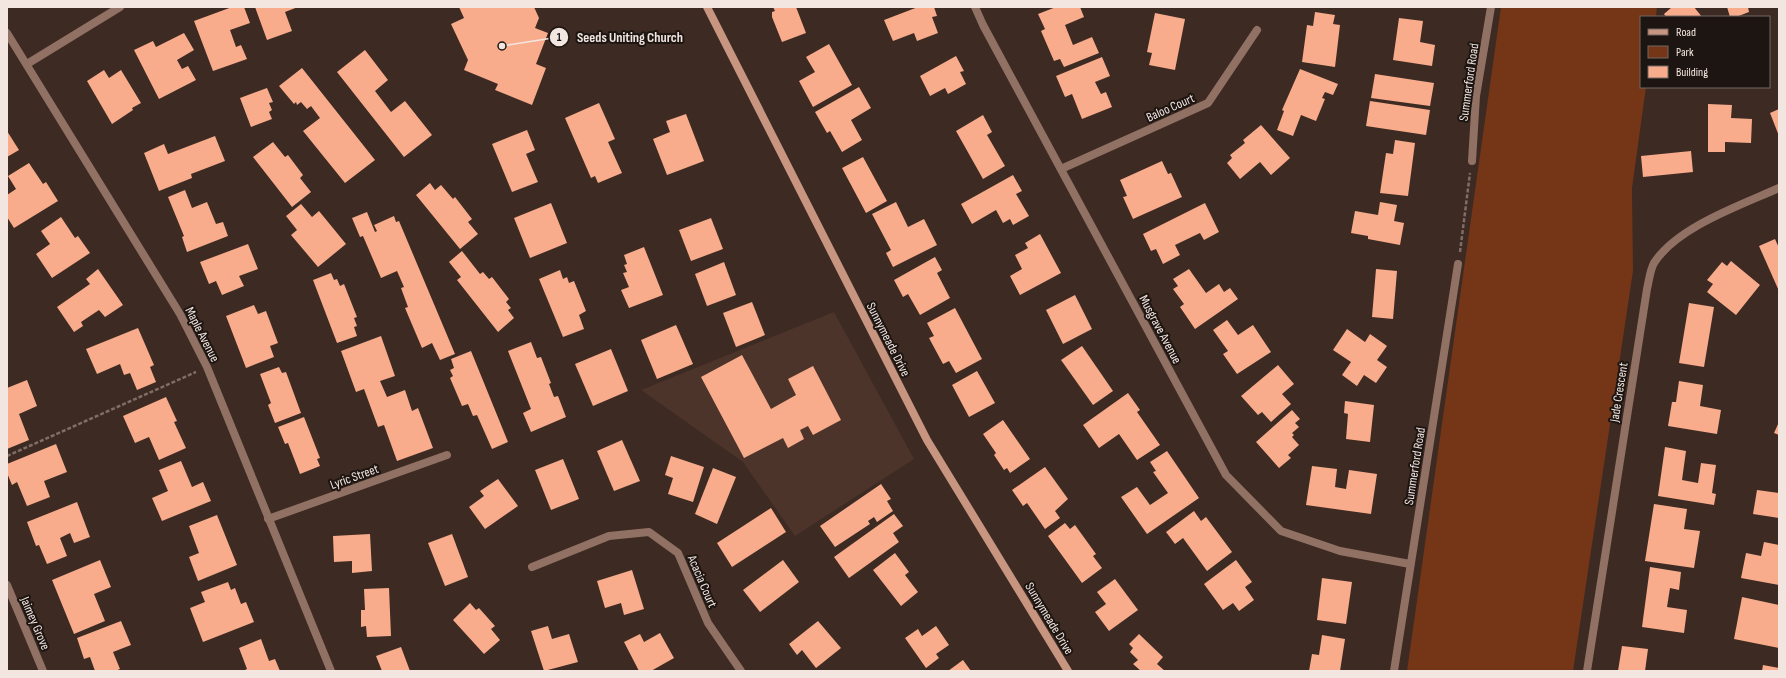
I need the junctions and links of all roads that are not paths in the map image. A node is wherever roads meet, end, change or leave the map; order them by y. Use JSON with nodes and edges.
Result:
{"nodes":[{"id":1,"x":120,"y":7,"type":"edge"},
{"id":2,"x":707,"y":7,"type":"edge"},
{"id":3,"x":975,"y":7,"type":"edge"},
{"id":4,"x":1491,"y":7,"type":"edge"},
{"id":5,"x":1257,"y":30,"type":"dead end"},
{"id":6,"x":7,"y":33,"type":"edge"},
{"id":7,"x":27,"y":64,"type":"junction"},
{"id":8,"x":1472,"y":161,"type":"road end"},
{"id":9,"x":1061,"y":169,"type":"junction"},
{"id":10,"x":1779,"y":188,"type":"edge"},
{"id":11,"x":1458,"y":264,"type":"road end"},
{"id":12,"x":447,"y":455,"type":"dead end"},
{"id":13,"x":268,"y":519,"type":"junction"},
{"id":14,"x":1410,"y":564,"type":"junction"},
{"id":15,"x":532,"y":567,"type":"dead end"},
{"id":16,"x":7,"y":585,"type":"edge"},
{"id":17,"x":43,"y":671,"type":"edge"},
{"id":18,"x":331,"y":671,"type":"edge"},
{"id":19,"x":741,"y":671,"type":"edge"},
{"id":20,"x":1068,"y":671,"type":"edge"},
{"id":21,"x":1394,"y":671,"type":"edge"},
{"id":22,"x":1587,"y":671,"type":"edge"}],
"edges":[{"from":1,"to":7,"type":"street"},
{"from":2,"to":20,"type":"street","name":"Sunnymeade Drive"},
{"from":3,"to":9,"type":"street","name":"Musgrave Avenue"},
{"from":4,"to":8,"type":"street","name":"Summerford Road"},
{"from":5,"to":9,"type":"street","name":"Baloo Court"},
{"from":6,"to":7,"type":"street","name":"Maple Avenue"},
{"from":7,"to":13,"type":"street","name":"Maple Avenue"},
{"from":9,"to":14,"type":"street","name":"Musgrave Avenue"},
{"from":10,"to":22,"type":"street","name":"Jade Crescent"},
{"from":11,"to":14,"type":"street","name":"Summerford Road"},
{"from":12,"to":13,"type":"street","name":"Lyric Street"},
{"from":13,"to":18,"type":"street","name":"Maple Avenue"},
{"from":14,"to":21,"type":"street","name":"Summerford Road"},
{"from":15,"to":19,"type":"street","name":"Acacia Court"},
{"from":16,"to":17,"type":"street","name":"Jaimey Grove"}]}
